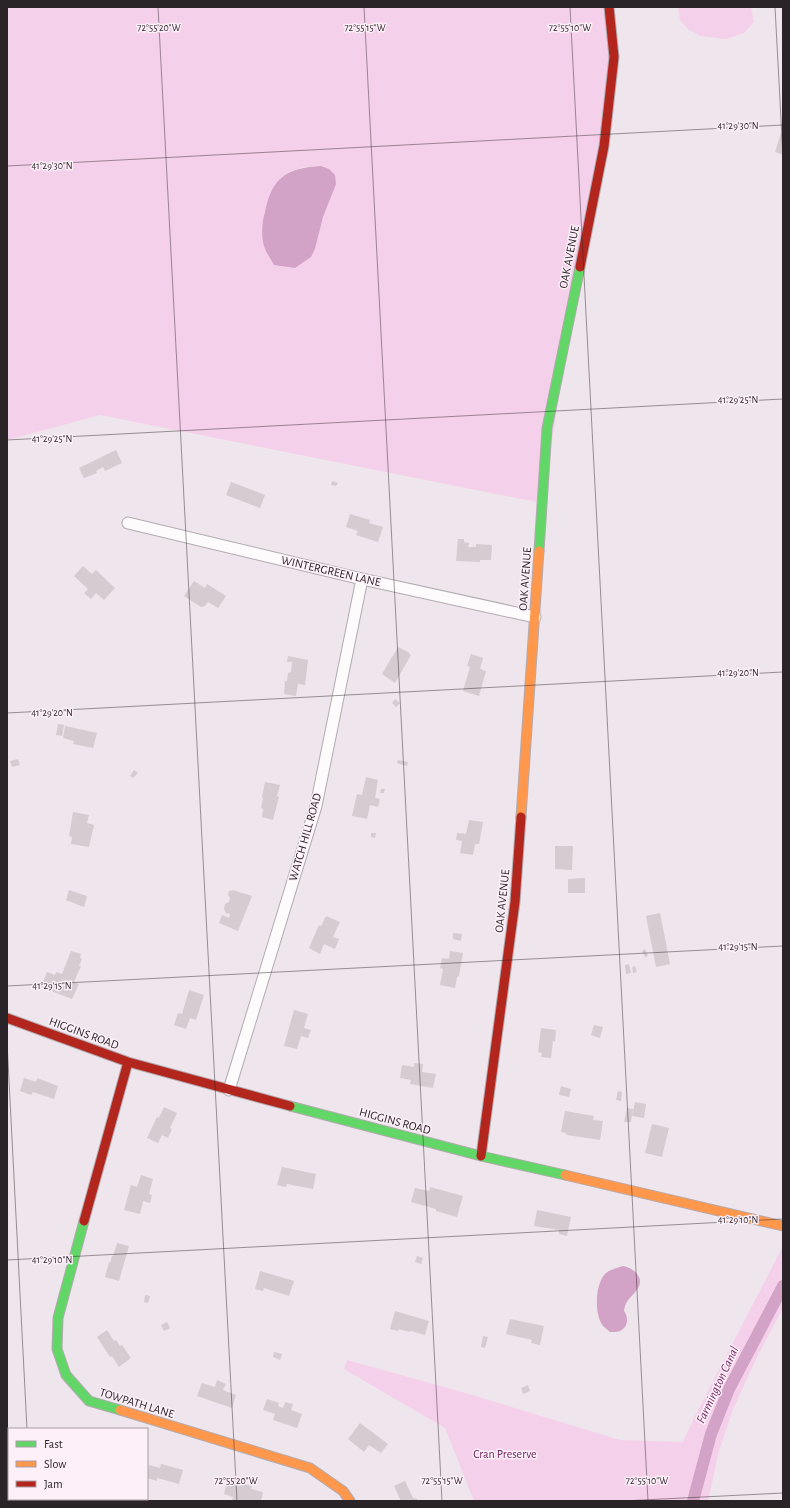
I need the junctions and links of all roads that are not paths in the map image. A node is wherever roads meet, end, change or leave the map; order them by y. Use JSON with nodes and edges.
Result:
{"nodes":[{"id":1,"x":609,"y":7,"type":"edge"},
{"id":2,"x":128,"y":523,"type":"dead end"},
{"id":3,"x":362,"y":579,"type":"junction"},
{"id":4,"x":535,"y":617,"type":"junction"},
{"id":5,"x":7,"y":1018,"type":"edge"},
{"id":6,"x":128,"y":1062,"type":"junction"},
{"id":7,"x":229,"y":1090,"type":"junction"},
{"id":8,"x":482,"y":1156,"type":"junction"},
{"id":9,"x":783,"y":1226,"type":"edge"},
{"id":10,"x":350,"y":1501,"type":"edge"}],
"edges":[{"from":1,"to":4,"type":"street","name":"OAK AVENUE"},
{"from":2,"to":3,"type":"street","name":"WINTERGREEN LANE"},
{"from":3,"to":4,"type":"street","name":"WINTERGREEN LANE"},
{"from":3,"to":7,"type":"street","name":"WATCH HILL ROAD"},
{"from":4,"to":8,"type":"street","name":"OAK AVENUE"},
{"from":5,"to":6,"type":"street","name":"HIGGINS ROAD"},
{"from":6,"to":7,"type":"street","name":"HIGGINS ROAD"},
{"from":6,"to":10,"type":"street","name":"TOWPATH LANE"},
{"from":7,"to":8,"type":"street","name":"HIGGINS ROAD"},
{"from":8,"to":9,"type":"street","name":"HIGGINS ROAD"}]}
